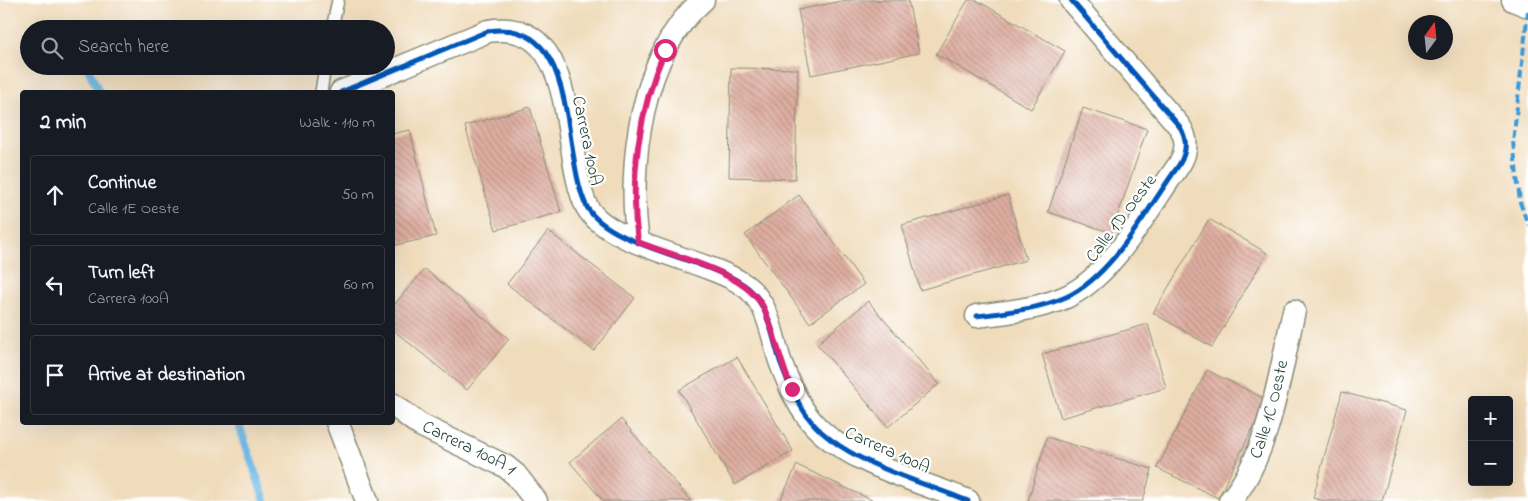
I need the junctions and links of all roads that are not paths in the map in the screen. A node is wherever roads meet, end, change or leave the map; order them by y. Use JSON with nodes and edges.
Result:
{"nodes":[{"id":1,"x":338,"y":0,"type":"edge"},
{"id":2,"x":703,"y":0,"type":"edge"},
{"id":3,"x":1070,"y":0,"type":"edge"},
{"id":4,"x":1513,"y":0,"type":"edge"},
{"id":5,"x":1528,"y":6,"type":"edge"},
{"id":6,"x":334,"y":20,"type":"edge"},
{"id":7,"x":395,"y":70,"type":"edge"},
{"id":8,"x":324,"y":75,"type":"edge"},
{"id":9,"x":382,"y":75,"type":"edge"},
{"id":10,"x":321,"y":90,"type":"edge"},
{"id":11,"x":346,"y":90,"type":"edge"},
{"id":12,"x":638,"y":242,"type":"junction"},
{"id":13,"x":1294,"y":311,"type":"dead end"},
{"id":14,"x":977,"y":316,"type":"dead end"},
{"id":15,"x":395,"y":406,"type":"edge"},
{"id":16,"x":338,"y":425,"type":"edge"},
{"id":17,"x":367,"y":501,"type":"edge"},
{"id":18,"x":536,"y":501,"type":"edge"},
{"id":19,"x":968,"y":501,"type":"edge"},
{"id":20,"x":1230,"y":501,"type":"edge"}],
"edges":[{"from":1,"to":6,"type":"lane"},
{"from":2,"to":12,"type":"street"},
{"from":3,"to":14,"type":"street","name":"Calle 1D Oeste"},
{"from":4,"to":5,"type":"street"},
{"from":7,"to":12,"type":"street","name":"Carrera 100A"},
{"from":8,"to":10,"type":"lane"},
{"from":9,"to":11,"type":"street","name":"Carrera 100A"},
{"from":12,"to":19,"type":"street","name":"Carrera 100A"},
{"from":13,"to":20,"type":"street","name":"Calle 1C Oeste"},
{"from":15,"to":18,"type":"street","name":"Carrera 100A 1"},
{"from":16,"to":17,"type":"street"}]}
